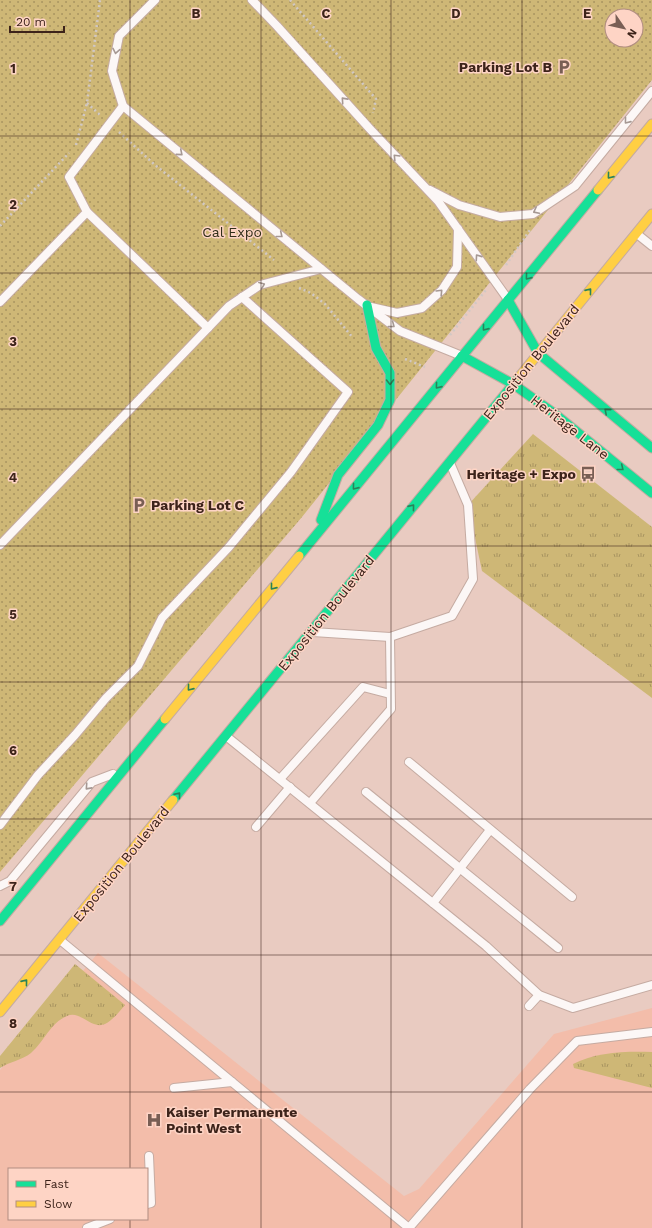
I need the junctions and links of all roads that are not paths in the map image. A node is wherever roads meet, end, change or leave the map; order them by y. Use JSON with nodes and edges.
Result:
{"nodes":[{"id":1,"x":155,"y":0,"type":"edge"},
{"id":2,"x":252,"y":0,"type":"edge"},
{"id":3,"x":652,"y":91,"type":"edge"},
{"id":4,"x":123,"y":106,"type":"junction"},
{"id":5,"x":652,"y":124,"type":"edge"},
{"id":6,"x":424,"y":186,"type":"junction"},
{"id":7,"x":87,"y":212,"type":"junction"},
{"id":8,"x":652,"y":214,"type":"edge"},
{"id":9,"x":458,"y":229,"type":"junction"},
{"id":10,"x":636,"y":234,"type":"junction"},
{"id":11,"x":652,"y":246,"type":"edge"},
{"id":12,"x":321,"y":269,"type":"junction"},
{"id":13,"x":242,"y":297,"type":"junction"},
{"id":14,"x":508,"y":300,"type":"junction"},
{"id":15,"x":0,"y":302,"type":"edge"},
{"id":16,"x":367,"y":305,"type":"junction"},
{"id":17,"x":208,"y":328,"type":"junction"},
{"id":18,"x":538,"y":353,"type":"junction"},
{"id":19,"x":462,"y":356,"type":"junction"},
{"id":20,"x":513,"y":384,"type":"junction"},
{"id":21,"x":652,"y":448,"type":"edge"},
{"id":22,"x":449,"y":461,"type":"junction"},
{"id":23,"x":652,"y":493,"type":"edge"},
{"id":24,"x":314,"y":538,"type":"junction"},
{"id":25,"x":0,"y":545,"type":"edge"},
{"id":26,"x":310,"y":632,"type":"junction"},
{"id":27,"x":390,"y":638,"type":"junction"},
{"id":28,"x":390,"y":694,"type":"junction"},
{"id":29,"x":226,"y":736,"type":"junction"},
{"id":30,"x":409,"y":762,"type":"dead end"},
{"id":31,"x":123,"y":770,"type":"junction"},
{"id":32,"x":280,"y":779,"type":"junction"},
{"id":33,"x":290,"y":787,"type":"junction"},
{"id":34,"x":366,"y":792,"type":"dead end"},
{"id":35,"x":310,"y":803,"type":"junction"},
{"id":36,"x":0,"y":825,"type":"edge"},
{"id":37,"x":256,"y":827,"type":"dead end"},
{"id":38,"x":490,"y":830,"type":"junction"},
{"id":39,"x":459,"y":869,"type":"junction"},
{"id":40,"x":0,"y":886,"type":"edge"},
{"id":41,"x":572,"y":897,"type":"dead end"},
{"id":42,"x":433,"y":903,"type":"junction"},
{"id":43,"x":0,"y":921,"type":"edge"},
{"id":44,"x":60,"y":939,"type":"junction"},
{"id":45,"x":558,"y":948,"type":"dead end"},
{"id":46,"x":652,"y":986,"type":"edge"},
{"id":47,"x":539,"y":995,"type":"junction"},
{"id":48,"x":529,"y":1006,"type":"dead end"},
{"id":49,"x":0,"y":1012,"type":"edge"},
{"id":50,"x":652,"y":1032,"type":"edge"},
{"id":51,"x":638,"y":1034,"type":"junction"},
{"id":52,"x":652,"y":1036,"type":"edge"},
{"id":53,"x":232,"y":1082,"type":"junction"},
{"id":54,"x":174,"y":1088,"type":"dead end"},
{"id":55,"x":149,"y":1156,"type":"dead end"},
{"id":56,"x":148,"y":1204,"type":"edge"},
{"id":57,"x":107,"y":1220,"type":"edge"},
{"id":58,"x":87,"y":1228,"type":"edge"},
{"id":59,"x":409,"y":1228,"type":"edge"}],
"edges":[{"from":1,"to":4,"type":"lane","one_way":true},
{"from":6,"to":2,"type":"lane","one_way":true},
{"from":3,"to":6,"type":"lane","one_way":true},
{"from":4,"to":7,"type":"lane"},
{"from":4,"to":12,"type":"lane","one_way":true},
{"from":5,"to":14,"type":"main road","one_way":true},
{"from":6,"to":9,"type":"lane"},
{"from":7,"to":15,"type":"lane"},
{"from":7,"to":17,"type":"lane"},
{"from":8,"to":10,"type":"main road","name":"Exposition Boulevard"},
{"from":14,"to":9,"type":"lane","one_way":true},
{"from":16,"to":9,"type":"lane","one_way":true},
{"from":10,"to":11,"type":"lane"},
{"from":18,"to":10,"type":"main road","name":"Exposition Boulevard","one_way":true},
{"from":13,"to":12,"type":"lane","one_way":true},
{"from":12,"to":16,"type":"lane"},
{"from":13,"to":17,"type":"lane"},
{"from":13,"to":36,"type":"lane"},
{"from":14,"to":18,"type":"main road"},
{"from":14,"to":19,"type":"main road","one_way":true},
{"from":16,"to":19,"type":"lane","one_way":true},
{"from":16,"to":24,"type":"main road","one_way":true},
{"from":17,"to":25,"type":"lane"},
{"from":18,"to":20,"type":"main road","name":"Exposition Boulevard"},
{"from":21,"to":18,"type":"main road","one_way":true},
{"from":19,"to":20,"type":"main road","name":"Heritage Lane"},
{"from":19,"to":24,"type":"main road","one_way":true},
{"from":20,"to":22,"type":"main road","name":"Exposition Boulevard"},
{"from":20,"to":23,"type":"main road","name":"Heritage Lane","one_way":true},
{"from":26,"to":22,"type":"main road","name":"Exposition Boulevard","one_way":true},
{"from":22,"to":27,"type":"lane"},
{"from":24,"to":31,"type":"main road","one_way":true},
{"from":26,"to":27,"type":"lane"},
{"from":26,"to":29,"type":"main road","name":"Exposition Boulevard"},
{"from":27,"to":28,"type":"lane"},
{"from":28,"to":32,"type":"lane"},
{"from":28,"to":35,"type":"lane"},
{"from":29,"to":32,"type":"lane"},
{"from":44,"to":29,"type":"main road","name":"Exposition Boulevard","one_way":true},
{"from":30,"to":38,"type":"lane"},
{"from":31,"to":40,"type":"lane","one_way":true},
{"from":31,"to":43,"type":"main road"},
{"from":32,"to":33,"type":"lane"},
{"from":33,"to":35,"type":"lane"},
{"from":33,"to":37,"type":"lane"},
{"from":34,"to":39,"type":"lane"},
{"from":35,"to":42,"type":"lane"},
{"from":38,"to":39,"type":"lane"},
{"from":38,"to":41,"type":"lane"},
{"from":39,"to":42,"type":"lane"},
{"from":39,"to":45,"type":"lane"},
{"from":42,"to":47,"type":"lane"},
{"from":49,"to":44,"type":"main road","name":"Exposition Boulevard","one_way":true},
{"from":44,"to":53,"type":"lane"},
{"from":46,"to":47,"type":"lane"},
{"from":47,"to":48,"type":"lane"},
{"from":50,"to":51,"type":"lane"},
{"from":51,"to":52,"type":"lane"},
{"from":51,"to":59,"type":"lane"},
{"from":53,"to":54,"type":"lane"},
{"from":53,"to":59,"type":"lane"},
{"from":55,"to":56,"type":"lane"},
{"from":57,"to":58,"type":"lane"}]}
